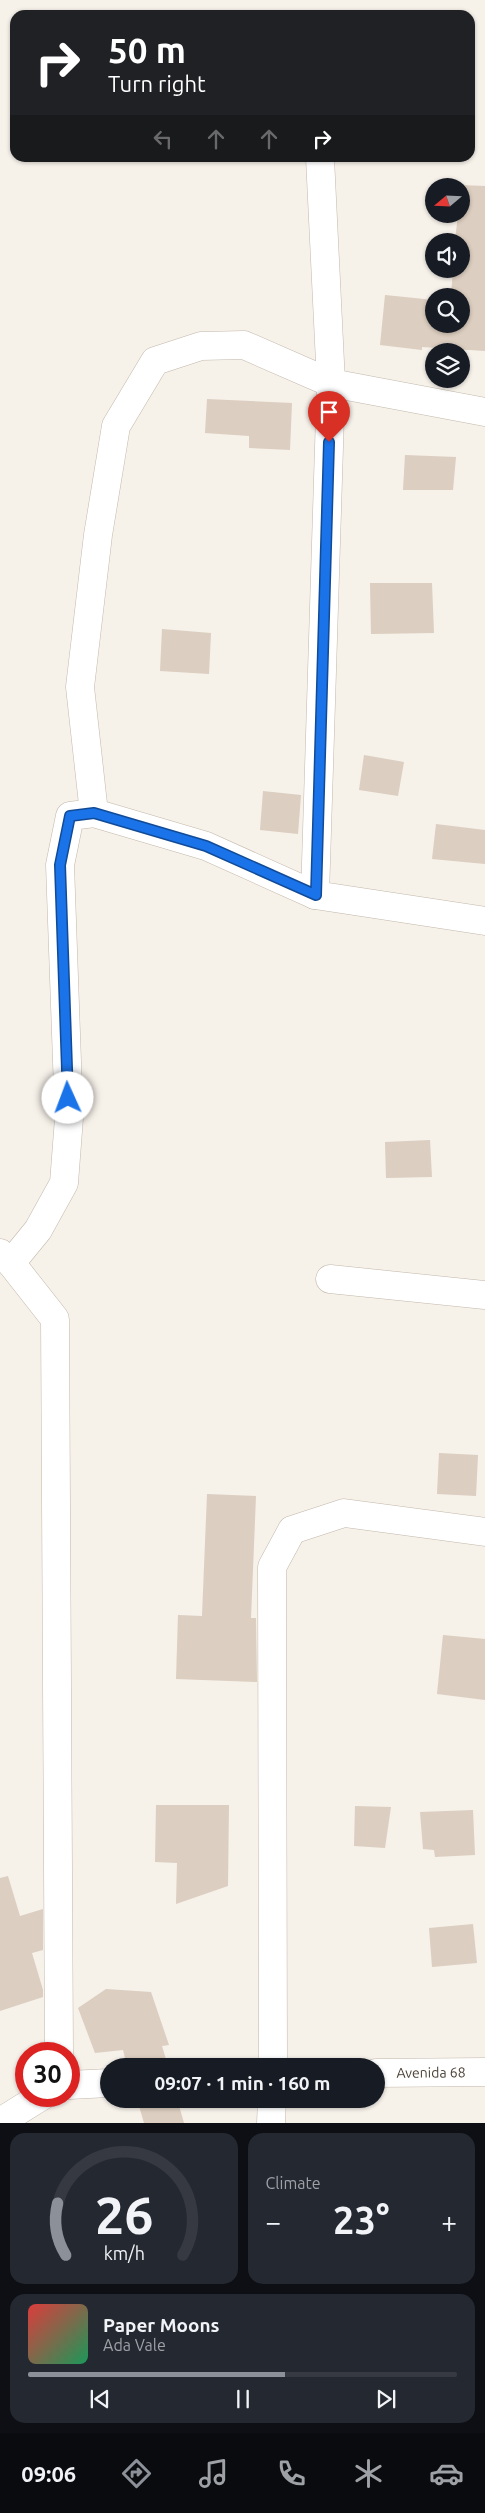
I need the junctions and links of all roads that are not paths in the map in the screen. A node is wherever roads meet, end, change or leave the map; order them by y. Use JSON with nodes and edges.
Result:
{"nodes":[{"id":1,"x":320,"y":162,"type":"edge"},
{"id":2,"x":331,"y":383,"type":"junction"},
{"id":3,"x":485,"y":412,"type":"edge"},
{"id":4,"x":94,"y":813,"type":"junction"},
{"id":5,"x":316,"y":895,"type":"junction"},
{"id":6,"x":485,"y":921,"type":"edge"},
{"id":7,"x":6,"y":1258,"type":"edge"},
{"id":8,"x":330,"y":1279,"type":"dead end"},
{"id":9,"x":485,"y":1295,"type":"edge"},
{"id":10,"x":485,"y":1532,"type":"edge"},
{"id":11,"x":60,"y":2042,"type":"edge"},
{"id":12,"x":273,"y":2058,"type":"edge"},
{"id":13,"x":485,"y":2072,"type":"edge"},
{"id":14,"x":385,"y":2073,"type":"edge"},
{"id":15,"x":100,"y":2083,"type":"edge"},
{"id":16,"x":80,"y":2084,"type":"edge"},
{"id":17,"x":24,"y":2107,"type":"edge"},
{"id":18,"x":272,"y":2108,"type":"edge"},
{"id":19,"x":0,"y":2122,"type":"edge"},
{"id":20,"x":271,"y":2123,"type":"edge"}],
"edges":[{"from":1,"to":2,"type":"street"},
{"from":2,"to":3,"type":"street"},
{"from":2,"to":4,"type":"street"},
{"from":2,"to":5,"type":"street"},
{"from":4,"to":5,"type":"street"},
{"from":4,"to":7,"type":"street"},
{"from":5,"to":6,"type":"street"},
{"from":7,"to":11,"type":"street"},
{"from":8,"to":9,"type":"street"},
{"from":10,"to":12,"type":"street"},
{"from":13,"to":14,"type":"street","name":"Avenida 68"},
{"from":15,"to":16,"type":"street"},
{"from":17,"to":19,"type":"street"},
{"from":18,"to":20,"type":"street"}]}
